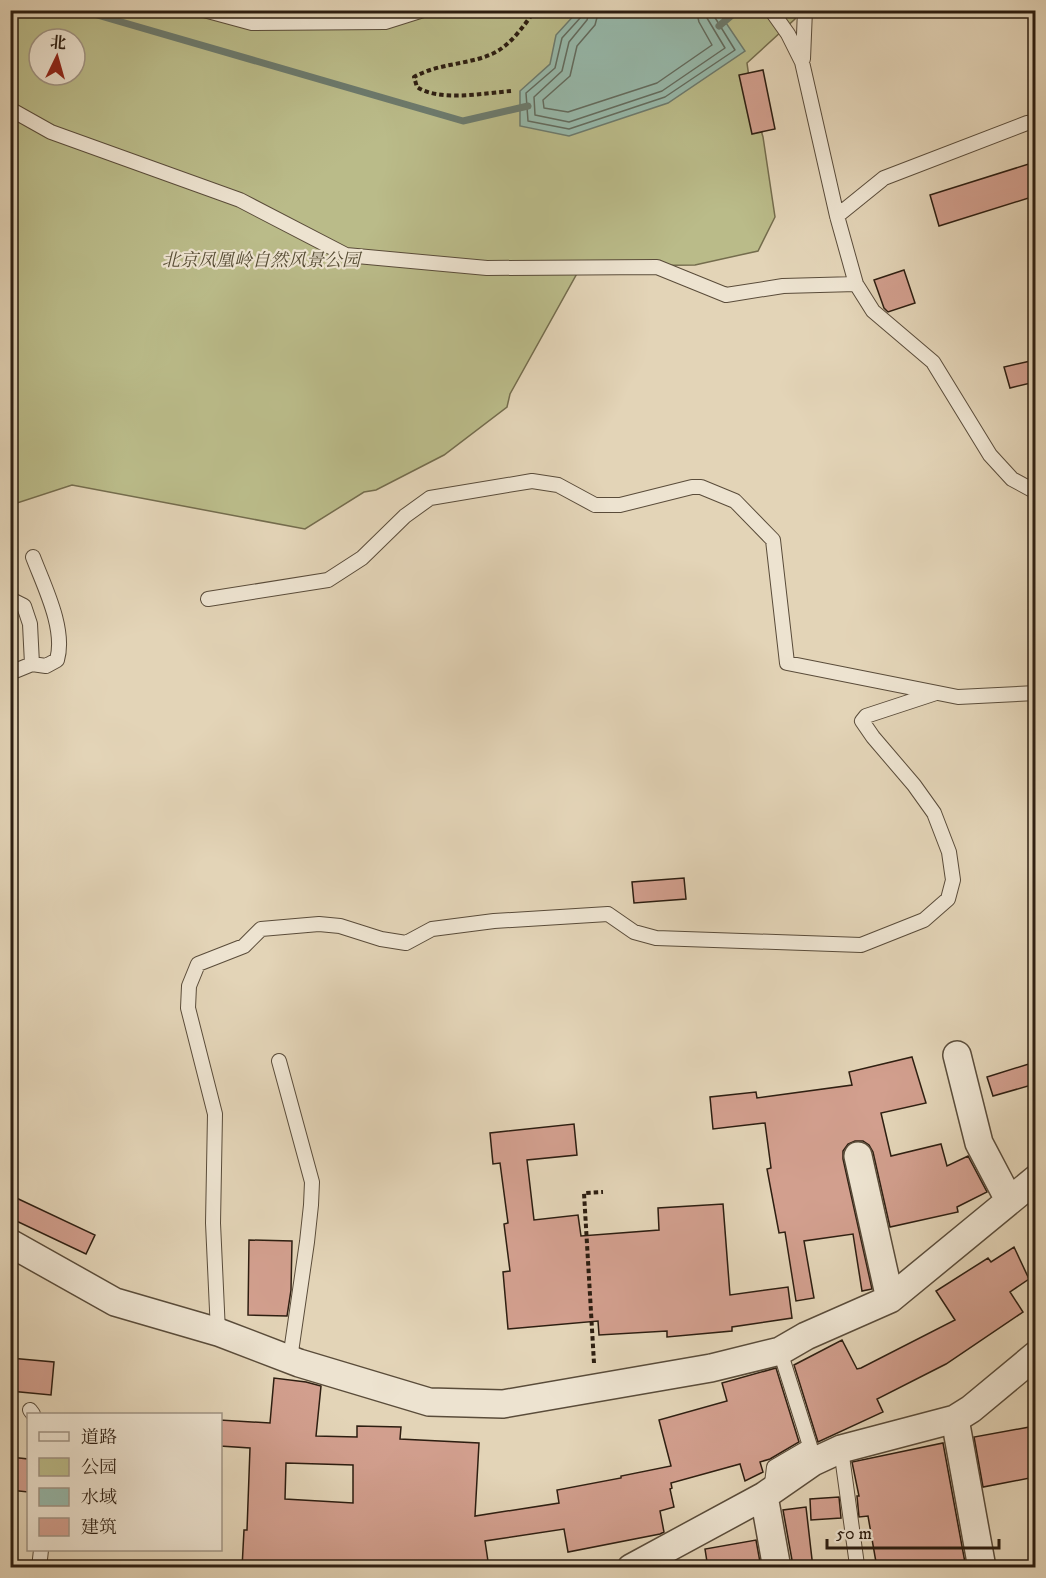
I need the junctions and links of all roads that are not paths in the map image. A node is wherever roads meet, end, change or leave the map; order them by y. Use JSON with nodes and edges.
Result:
{"nodes":[{"id":1,"x":204,"y":10,"type":"edge"},
{"id":2,"x":312,"y":10,"type":"edge"},
{"id":3,"x":423,"y":10,"type":"edge"},
{"id":4,"x":771,"y":10,"type":"edge"},
{"id":5,"x":805,"y":10,"type":"edge"},
{"id":6,"x":276,"y":22,"type":"junction"},
{"id":7,"x":802,"y":62,"type":"junction"},
{"id":8,"x":10,"y":109,"type":"edge"},
{"id":9,"x":1035,"y":122,"type":"edge"},
{"id":10,"x":837,"y":216,"type":"junction"},
{"id":11,"x":856,"y":284,"type":"junction"},
{"id":12,"x":1035,"y":492,"type":"edge"},
{"id":13,"x":33,"y":557,"type":"dead end"},
{"id":14,"x":10,"y":599,"type":"edge"},
{"id":15,"x":208,"y":599,"type":"dead end"},
{"id":16,"x":32,"y":664,"type":"junction"},
{"id":17,"x":10,"y":673,"type":"edge"},
{"id":18,"x":936,"y":693,"type":"junction"},
{"id":19,"x":1035,"y":693,"type":"edge"},
{"id":20,"x":957,"y":1055,"type":"dead end"},
{"id":21,"x":279,"y":1061,"type":"dead end"},
{"id":22,"x":858,"y":1156,"type":"dead end"},
{"id":23,"x":1035,"y":1179,"type":"edge"},
{"id":24,"x":1009,"y":1200,"type":"junction"},
{"id":25,"x":10,"y":1243,"type":"edge"},
{"id":26,"x":890,"y":1299,"type":"junction"},
{"id":27,"x":218,"y":1332,"type":"junction"},
{"id":28,"x":780,"y":1351,"type":"junction"},
{"id":29,"x":1035,"y":1355,"type":"edge"},
{"id":30,"x":290,"y":1359,"type":"junction"},
{"id":31,"x":955,"y":1419,"type":"junction"},
{"id":32,"x":841,"y":1449,"type":"junction"},
{"id":33,"x":767,"y":1493,"type":"junction"},
{"id":34,"x":41,"y":1551,"type":"edge"},
{"id":35,"x":776,"y":1563,"type":"dead end"},
{"id":36,"x":857,"y":1565,"type":"dead end"},
{"id":37,"x":640,"y":1566,"type":"edge"},
{"id":38,"x":39,"y":1568,"type":"edge"},
{"id":39,"x":982,"y":1568,"type":"edge"}],
"edges":[{"from":1,"to":6,"type":"lane"},
{"from":2,"to":6,"type":"lane"},
{"from":3,"to":6,"type":"lane"},
{"from":4,"to":7,"type":"lane"},
{"from":5,"to":7,"type":"lane"},
{"from":7,"to":10,"type":"lane"},
{"from":8,"to":11,"type":"lane"},
{"from":9,"to":10,"type":"lane"},
{"from":10,"to":11,"type":"lane"},
{"from":11,"to":12,"type":"lane"},
{"from":13,"to":16,"type":"lane"},
{"from":14,"to":16,"type":"lane"},
{"from":15,"to":18,"type":"lane"},
{"from":16,"to":17,"type":"lane"},
{"from":18,"to":19,"type":"lane"},
{"from":18,"to":27,"type":"lane"},
{"from":20,"to":24,"type":"street"},
{"from":21,"to":30,"type":"lane"},
{"from":22,"to":26,"type":"street"},
{"from":23,"to":24,"type":"street"},
{"from":24,"to":26,"type":"street"},
{"from":25,"to":27,"type":"street"},
{"from":26,"to":28,"type":"street"},
{"from":27,"to":30,"type":"street"},
{"from":28,"to":30,"type":"street"},
{"from":28,"to":33,"type":"lane"},
{"from":29,"to":31,"type":"street"},
{"from":31,"to":32,"type":"street"},
{"from":31,"to":39,"type":"street"},
{"from":32,"to":33,"type":"street"},
{"from":32,"to":36,"type":"lane"},
{"from":33,"to":35,"type":"street"},
{"from":33,"to":37,"type":"street"},
{"from":34,"to":38,"type":"lane"}]}
